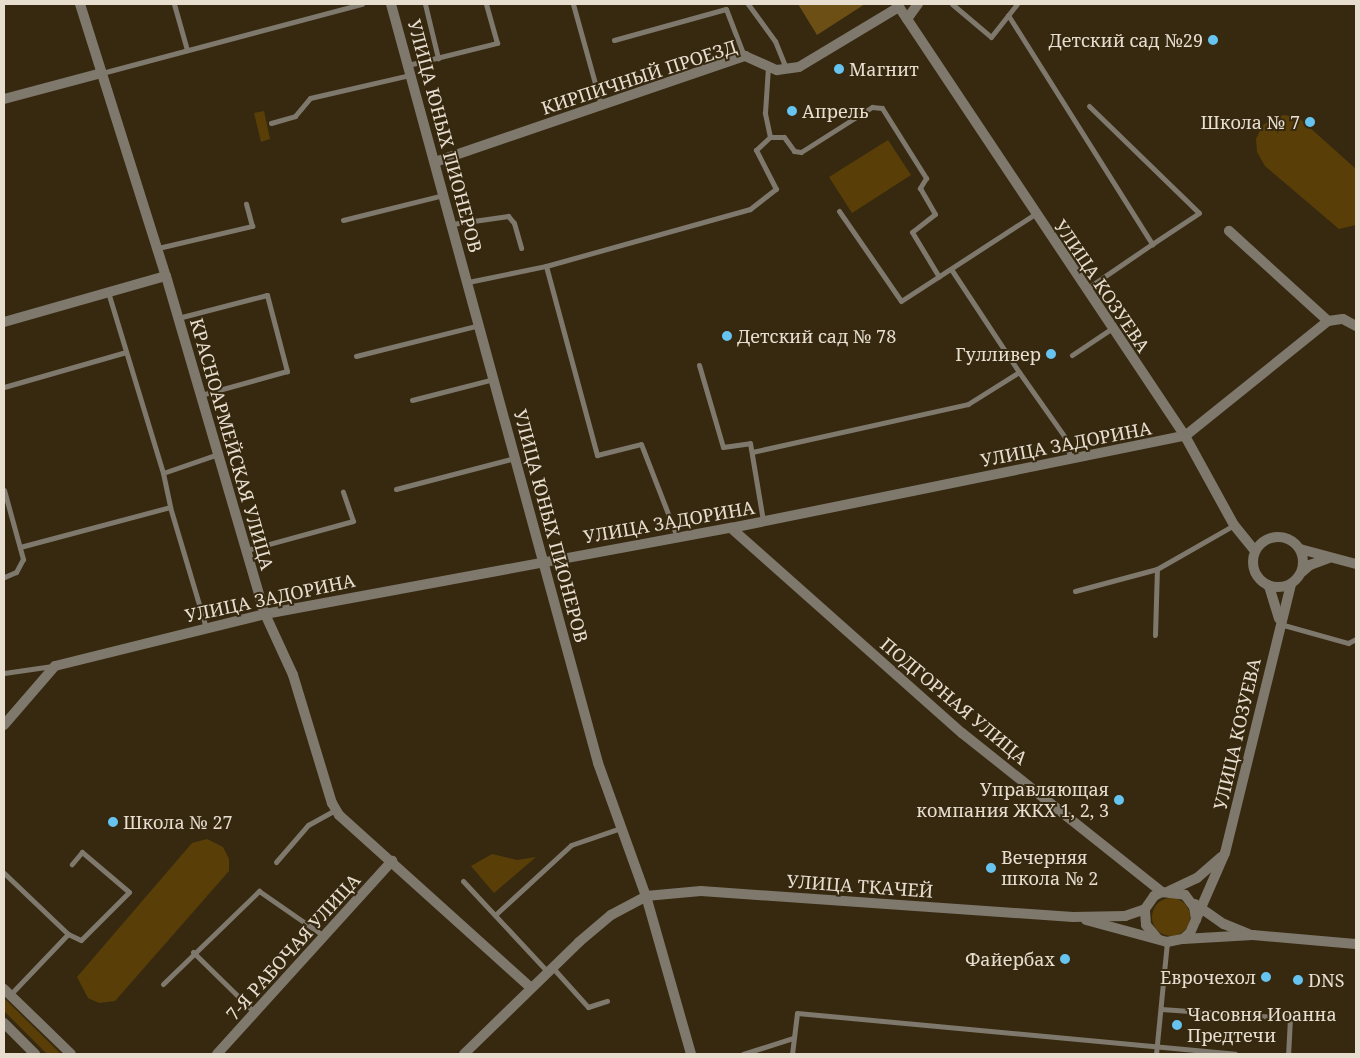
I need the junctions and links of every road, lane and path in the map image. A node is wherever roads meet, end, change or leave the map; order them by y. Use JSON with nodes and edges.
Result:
{"nodes":[{"id":1,"x":80,"y":4,"type":"edge"},
{"id":2,"x":174,"y":4,"type":"edge"},
{"id":3,"x":362,"y":4,"type":"edge"},
{"id":4,"x":391,"y":4,"type":"edge"},
{"id":5,"x":425,"y":4,"type":"edge"},
{"id":6,"x":486,"y":4,"type":"edge"},
{"id":7,"x":573,"y":4,"type":"edge"},
{"id":8,"x":748,"y":4,"type":"edge"},
{"id":9,"x":918,"y":4,"type":"edge"},
{"id":10,"x":952,"y":4,"type":"edge"},
{"id":11,"x":1017,"y":4,"type":"edge"},
{"id":12,"x":898,"y":5,"type":"edge"},
{"id":13,"x":1008,"y":16,"type":"junction"},
{"id":14,"x":907,"y":19,"type":"junction"},
{"id":15,"x":614,"y":40,"type":"dead end"},
{"id":16,"x":187,"y":50,"type":"junction"},
{"id":17,"x":744,"y":56,"type":"junction"},
{"id":18,"x":438,"y":58,"type":"junction"},
{"id":19,"x":768,"y":66,"type":"junction"},
{"id":20,"x":410,"y":70,"type":"junction"},
{"id":21,"x":787,"y":70,"type":"junction"},
{"id":22,"x":102,"y":73,"type":"junction"},
{"id":23,"x":4,"y":98,"type":"edge"},
{"id":24,"x":601,"y":106,"type":"junction"},
{"id":25,"x":1089,"y":106,"type":"dead end"},
{"id":26,"x":271,"y":123,"type":"dead end"},
{"id":27,"x":770,"y":137,"type":"junction"},
{"id":28,"x":434,"y":162,"type":"junction"},
{"id":29,"x":444,"y":195,"type":"junction"},
{"id":30,"x":246,"y":204,"type":"dead end"},
{"id":31,"x":839,"y":211,"type":"dead end"},
{"id":32,"x":1035,"y":214,"type":"junction"},
{"id":33,"x":343,"y":220,"type":"dead end"},
{"id":34,"x":452,"y":224,"type":"junction"},
{"id":35,"x":1229,"y":232,"type":"dead end"},
{"id":36,"x":1152,"y":244,"type":"junction"},
{"id":37,"x":158,"y":248,"type":"junction"},
{"id":38,"x":521,"y":248,"type":"dead end"},
{"id":39,"x":546,"y":266,"type":"junction"},
{"id":40,"x":951,"y":269,"type":"junction"},
{"id":41,"x":166,"y":276,"type":"junction"},
{"id":42,"x":939,"y":276,"type":"junction"},
{"id":43,"x":468,"y":282,"type":"junction"},
{"id":44,"x":1085,"y":290,"type":"junction"},
{"id":45,"x":108,"y":292,"type":"junction"},
{"id":46,"x":178,"y":318,"type":"junction"},
{"id":47,"x":1328,"y":321,"type":"junction"},
{"id":48,"x":4,"y":322,"type":"edge"},
{"id":49,"x":479,"y":325,"type":"junction"},
{"id":50,"x":1356,"y":326,"type":"edge"},
{"id":51,"x":1111,"y":328,"type":"junction"},
{"id":52,"x":126,"y":352,"type":"junction"},
{"id":53,"x":1072,"y":355,"type":"dead end"},
{"id":54,"x":356,"y":356,"type":"dead end"},
{"id":55,"x":699,"y":365,"type":"dead end"},
{"id":56,"x":1018,"y":372,"type":"junction"},
{"id":57,"x":494,"y":378,"type":"junction"},
{"id":58,"x":4,"y":387,"type":"edge"},
{"id":59,"x":201,"y":395,"type":"junction"},
{"id":60,"x":412,"y":400,"type":"dead end"},
{"id":61,"x":1185,"y":436,"type":"junction"},
{"id":62,"x":752,"y":452,"type":"junction"},
{"id":63,"x":218,"y":454,"type":"junction"},
{"id":64,"x":516,"y":458,"type":"junction"},
{"id":65,"x":1070,"y":460,"type":"junction"},
{"id":66,"x":163,"y":473,"type":"junction"},
{"id":67,"x":396,"y":489,"type":"dead end"},
{"id":68,"x":4,"y":490,"type":"edge"},
{"id":69,"x":343,"y":492,"type":"dead end"},
{"id":70,"x":170,"y":506,"type":"junction"},
{"id":71,"x":763,"y":521,"type":"junction"},
{"id":72,"x":1234,"y":525,"type":"junction"},
{"id":73,"x":731,"y":528,"type":"junction"},
{"id":74,"x":676,"y":537,"type":"junction"},
{"id":75,"x":20,"y":547,"type":"junction"},
{"id":76,"x":1300,"y":549,"type":"junction"},
{"id":77,"x":246,"y":550,"type":"junction"},
{"id":78,"x":1255,"y":551,"type":"junction"},
{"id":79,"x":1330,"y":557,"type":"junction"},
{"id":80,"x":544,"y":560,"type":"junction"},
{"id":81,"x":1356,"y":564,"type":"edge"},
{"id":82,"x":1157,"y":569,"type":"junction"},
{"id":83,"x":1302,"y":572,"type":"junction"},
{"id":84,"x":4,"y":577,"type":"edge"},
{"id":85,"x":1291,"y":584,"type":"junction"},
{"id":86,"x":1270,"y":586,"type":"junction"},
{"id":87,"x":1075,"y":591,"type":"dead end"},
{"id":88,"x":265,"y":614,"type":"junction"},
{"id":89,"x":1280,"y":624,"type":"junction"},
{"id":90,"x":206,"y":628,"type":"junction"},
{"id":91,"x":1155,"y":635,"type":"dead end"},
{"id":92,"x":1356,"y":639,"type":"edge"},
{"id":93,"x":56,"y":666,"type":"junction"},
{"id":94,"x":4,"y":673,"type":"edge"},
{"id":95,"x":4,"y":724,"type":"edge"},
{"id":96,"x":335,"y":810,"type":"junction"},
{"id":97,"x":621,"y":828,"type":"junction"},
{"id":98,"x":1225,"y":853,"type":"junction"},
{"id":99,"x":392,"y":861,"type":"junction"},
{"id":100,"x":276,"y":862,"type":"dead end"},
{"id":101,"x":72,"y":864,"type":"dead end"},
{"id":102,"x":4,"y":874,"type":"edge"},
{"id":103,"x":463,"y":881,"type":"dead end"},
{"id":104,"x":1165,"y":891,"type":"junction"},
{"id":105,"x":646,"y":896,"type":"junction"},
{"id":106,"x":1190,"y":900,"type":"junction"},
{"id":107,"x":1145,"y":909,"type":"junction"},
{"id":108,"x":1201,"y":910,"type":"junction"},
{"id":109,"x":495,"y":915,"type":"junction"},
{"id":110,"x":1073,"y":917,"type":"junction"},
{"id":111,"x":1195,"y":924,"type":"junction"},
{"id":112,"x":68,"y":934,"type":"junction"},
{"id":113,"x":1253,"y":935,"type":"junction"},
{"id":114,"x":324,"y":936,"type":"junction"},
{"id":115,"x":1183,"y":939,"type":"junction"},
{"id":116,"x":1162,"y":940,"type":"junction"},
{"id":117,"x":1356,"y":944,"type":"edge"},
{"id":118,"x":193,"y":952,"type":"junction"},
{"id":119,"x":550,"y":969,"type":"junction"},
{"id":120,"x":162,"y":984,"type":"dead end"},
{"id":121,"x":530,"y":987,"type":"junction"},
{"id":122,"x":7,"y":992,"type":"edge"},
{"id":123,"x":608,"y":1001,"type":"dead end"},
{"id":124,"x":1161,"y":1009,"type":"junction"},
{"id":125,"x":255,"y":1013,"type":"junction"},
{"id":126,"x":4,"y":1023,"type":"edge"},
{"id":127,"x":793,"y":1038,"type":"junction"},
{"id":128,"x":1156,"y":1048,"type":"junction"},
{"id":129,"x":35,"y":1054,"type":"edge"},
{"id":130,"x":71,"y":1054,"type":"edge"},
{"id":131,"x":217,"y":1054,"type":"edge"},
{"id":132,"x":464,"y":1054,"type":"edge"},
{"id":133,"x":690,"y":1054,"type":"edge"},
{"id":134,"x":743,"y":1054,"type":"edge"},
{"id":135,"x":792,"y":1054,"type":"edge"},
{"id":136,"x":1156,"y":1054,"type":"edge"},
{"id":137,"x":1234,"y":1054,"type":"edge"},
{"id":138,"x":1288,"y":1054,"type":"edge"}],
"edges":[{"from":1,"to":22,"type":"street","name":"КРАСНОАРМЕЙСКАЯ УЛИЦА"},
{"from":2,"to":16,"type":"lane"},
{"from":3,"to":16,"type":"lane"},
{"from":4,"to":20,"type":"street","name":"УЛИЦА ЮНЫХ ПИОНЕРОВ"},
{"from":5,"to":18,"type":"lane"},
{"from":6,"to":18,"type":"lane"},
{"from":7,"to":24,"type":"lane"},
{"from":8,"to":21,"type":"lane"},
{"from":9,"to":14,"type":"street"},
{"from":10,"to":13,"type":"lane"},
{"from":11,"to":13,"type":"lane"},
{"from":12,"to":14,"type":"street","name":"УЛИЦА КОЗУЕВА"},
{"from":12,"to":21,"type":"street"},
{"from":13,"to":36,"type":"lane"},
{"from":14,"to":32,"type":"street","name":"УЛИЦА КОЗУЕВА"},
{"from":15,"to":17,"type":"lane"},
{"from":16,"to":22,"type":"lane"},
{"from":17,"to":19,"type":"street","name":"КИРПИЧНЫЙ ПРОЕЗД"},
{"from":17,"to":24,"type":"street","name":"КИРПИЧНЫЙ ПРОЕЗД"},
{"from":18,"to":20,"type":"lane"},
{"from":19,"to":21,"type":"street","name":"КИРПИЧНЫЙ ПРОЕЗД"},
{"from":19,"to":27,"type":"lane"},
{"from":20,"to":26,"type":"lane"},
{"from":20,"to":28,"type":"street","name":"УЛИЦА ЮНЫХ ПИОНЕРОВ"},
{"from":22,"to":23,"type":"street"},
{"from":22,"to":37,"type":"street","name":"КРАСНОАРМЕЙСКАЯ УЛИЦА"},
{"from":24,"to":28,"type":"street","name":"КИРПИЧНЫЙ ПРОЕЗД"},
{"from":25,"to":36,"type":"lane"},
{"from":27,"to":39,"type":"lane"},
{"from":27,"to":42,"type":"lane"},
{"from":28,"to":29,"type":"street","name":"УЛИЦА ЮНЫХ ПИОНЕРОВ"},
{"from":29,"to":33,"type":"lane"},
{"from":29,"to":34,"type":"street","name":"УЛИЦА ЮНЫХ ПИОНЕРОВ"},
{"from":30,"to":37,"type":"lane"},
{"from":31,"to":42,"type":"lane"},
{"from":32,"to":40,"type":"lane"},
{"from":32,"to":44,"type":"street","name":"УЛИЦА КОЗУЕВА"},
{"from":34,"to":38,"type":"lane"},
{"from":34,"to":43,"type":"street","name":"УЛИЦА ЮНЫХ ПИОНЕРОВ"},
{"from":35,"to":47,"type":"street"},
{"from":36,"to":44,"type":"lane"},
{"from":37,"to":41,"type":"street","name":"КРАСНОАРМЕЙСКАЯ УЛИЦА"},
{"from":39,"to":43,"type":"lane"},
{"from":39,"to":74,"type":"lane"},
{"from":40,"to":42,"type":"lane"},
{"from":40,"to":56,"type":"lane"},
{"from":41,"to":45,"type":"street"},
{"from":41,"to":46,"type":"street","name":"КРАСНОАРМЕЙСКАЯ УЛИЦА"},
{"from":43,"to":49,"type":"street","name":"УЛИЦА ЮНЫХ ПИОНЕРОВ"},
{"from":44,"to":51,"type":"street","name":"УЛИЦА КОЗУЕВА"},
{"from":45,"to":48,"type":"street"},
{"from":45,"to":52,"type":"lane"},
{"from":46,"to":59,"type":"street","name":"КРАСНОАРМЕЙСКАЯ УЛИЦА"},
{"from":46,"to":59,"type":"lane"},
{"from":47,"to":50,"type":"street"},
{"from":47,"to":61,"type":"street","name":"УЛИЦА ЗАДОРИНА"},
{"from":49,"to":54,"type":"lane"},
{"from":49,"to":57,"type":"street","name":"УЛИЦА ЮНЫХ ПИОНЕРОВ"},
{"from":51,"to":53,"type":"lane"},
{"from":51,"to":61,"type":"street","name":"УЛИЦА КОЗУЕВА"},
{"from":52,"to":58,"type":"lane"},
{"from":52,"to":66,"type":"lane"},
{"from":55,"to":62,"type":"lane"},
{"from":56,"to":62,"type":"lane"},
{"from":56,"to":65,"type":"lane"},
{"from":57,"to":60,"type":"lane"},
{"from":57,"to":64,"type":"street","name":"УЛИЦА ЮНЫХ ПИОНЕРОВ"},
{"from":59,"to":63,"type":"street","name":"КРАСНОАРМЕЙСКАЯ УЛИЦА"},
{"from":61,"to":65,"type":"street","name":"УЛИЦА ЗАДОРИНА"},
{"from":61,"to":72,"type":"street","name":"УЛИЦА КОЗУЕВА"},
{"from":62,"to":71,"type":"lane"},
{"from":63,"to":66,"type":"lane"},
{"from":63,"to":77,"type":"street","name":"КРАСНОАРМЕЙСКАЯ УЛИЦА"},
{"from":64,"to":67,"type":"lane"},
{"from":64,"to":80,"type":"street","name":"УЛИЦА ЮНЫХ ПИОНЕРОВ"},
{"from":65,"to":71,"type":"street","name":"УЛИЦА ЗАДОРИНА"},
{"from":66,"to":70,"type":"lane"},
{"from":68,"to":75,"type":"lane"},
{"from":69,"to":77,"type":"lane"},
{"from":70,"to":75,"type":"lane"},
{"from":70,"to":90,"type":"lane"},
{"from":71,"to":73,"type":"street","name":"УЛИЦА ЗАДОРИНА"},
{"from":72,"to":78,"type":"street","name":"УЛИЦА КОЗУЕВА"},
{"from":72,"to":82,"type":"lane"},
{"from":73,"to":74,"type":"street","name":"УЛИЦА ЗАДОРИНА"},
{"from":73,"to":104,"type":"street","name":"ПОДГОРНАЯ УЛИЦА"},
{"from":74,"to":80,"type":"street","name":"УЛИЦА ЗАДОРИНА"},
{"from":75,"to":84,"type":"lane"},
{"from":76,"to":78,"type":"street"},
{"from":76,"to":79,"type":"street"},
{"from":76,"to":83,"type":"street"},
{"from":77,"to":88,"type":"street","name":"КРАСНОАРМЕЙСКАЯ УЛИЦА"},
{"from":78,"to":86,"type":"street","name":"УЛИЦА КОЗУЕВА"},
{"from":79,"to":81,"type":"street"},
{"from":79,"to":83,"type":"street"},
{"from":80,"to":88,"type":"street","name":"УЛИЦА ЗАДОРИНА"},
{"from":80,"to":97,"type":"street","name":"УЛИЦА ЮНЫХ ПИОНЕРОВ"},
{"from":82,"to":87,"type":"lane"},
{"from":82,"to":91,"type":"lane"},
{"from":83,"to":85,"type":"street"},
{"from":85,"to":86,"type":"street"},
{"from":85,"to":89,"type":"street","name":"УЛИЦА КОЗУЕВА"},
{"from":86,"to":89,"type":"street","name":"УЛИЦА КОЗУЕВА"},
{"from":88,"to":90,"type":"street","name":"УЛИЦА ЗАДОРИНА"},
{"from":88,"to":96,"type":"street","name":"КРАСНОАРМЕЙСКАЯ УЛИЦА"},
{"from":89,"to":92,"type":"lane"},
{"from":89,"to":98,"type":"street","name":"УЛИЦА КОЗУЕВА"},
{"from":90,"to":93,"type":"street","name":"УЛИЦА ЗАДОРИНА"},
{"from":93,"to":94,"type":"lane"},
{"from":93,"to":95,"type":"street"},
{"from":96,"to":99,"type":"street"},
{"from":96,"to":100,"type":"lane"},
{"from":97,"to":105,"type":"street","name":"УЛИЦА ЮНЫХ ПИОНЕРОВ"},
{"from":97,"to":109,"type":"lane"},
{"from":98,"to":104,"type":"street"},
{"from":98,"to":108,"type":"street","name":"УЛИЦА КОЗУЕВА"},
{"from":99,"to":114,"type":"street","name":"7-Я РАБОЧАЯ УЛИЦА"},
{"from":99,"to":121,"type":"street"},
{"from":101,"to":112,"type":"lane"},
{"from":102,"to":112,"type":"lane"},
{"from":103,"to":109,"type":"lane"},
{"from":104,"to":106,"type":"street"},
{"from":104,"to":107,"type":"street"},
{"from":105,"to":110,"type":"street","name":"УЛИЦА ТКАЧЕЙ"},
{"from":105,"to":119,"type":"street"},
{"from":105,"to":133,"type":"street","name":"УЛИЦА ЮНЫХ ПИОНЕРОВ"},
{"from":106,"to":108,"type":"street"},
{"from":106,"to":111,"type":"street"},
{"from":107,"to":110,"type":"street","name":"УЛИЦА ТКАЧЕЙ"},
{"from":107,"to":116,"type":"street"},
{"from":108,"to":111,"type":"street","name":"УЛИЦА КОЗУЕВА"},
{"from":108,"to":113,"type":"street"},
{"from":109,"to":119,"type":"lane"},
{"from":110,"to":116,"type":"street","name":"УЛИЦА ТКАЧЕЙ"},
{"from":111,"to":115,"type":"street"},
{"from":112,"to":122,"type":"lane"},
{"from":113,"to":115,"type":"street"},
{"from":113,"to":117,"type":"street"},
{"from":114,"to":118,"type":"lane"},
{"from":114,"to":125,"type":"street","name":"7-Я РАБОЧАЯ УЛИЦА"},
{"from":115,"to":116,"type":"street"},
{"from":116,"to":124,"type":"lane"},
{"from":118,"to":120,"type":"lane"},
{"from":118,"to":125,"type":"lane"},
{"from":119,"to":121,"type":"street"},
{"from":119,"to":123,"type":"lane"},
{"from":121,"to":132,"type":"street"},
{"from":122,"to":130,"type":"street"},
{"from":124,"to":128,"type":"lane"},
{"from":124,"to":138,"type":"lane"},
{"from":125,"to":131,"type":"street","name":"7-Я РАБОЧАЯ УЛИЦА"},
{"from":126,"to":129,"type":"street"},
{"from":127,"to":128,"type":"lane"},
{"from":127,"to":134,"type":"lane"},
{"from":127,"to":135,"type":"lane"},
{"from":128,"to":136,"type":"lane"},
{"from":128,"to":137,"type":"lane"}]}
